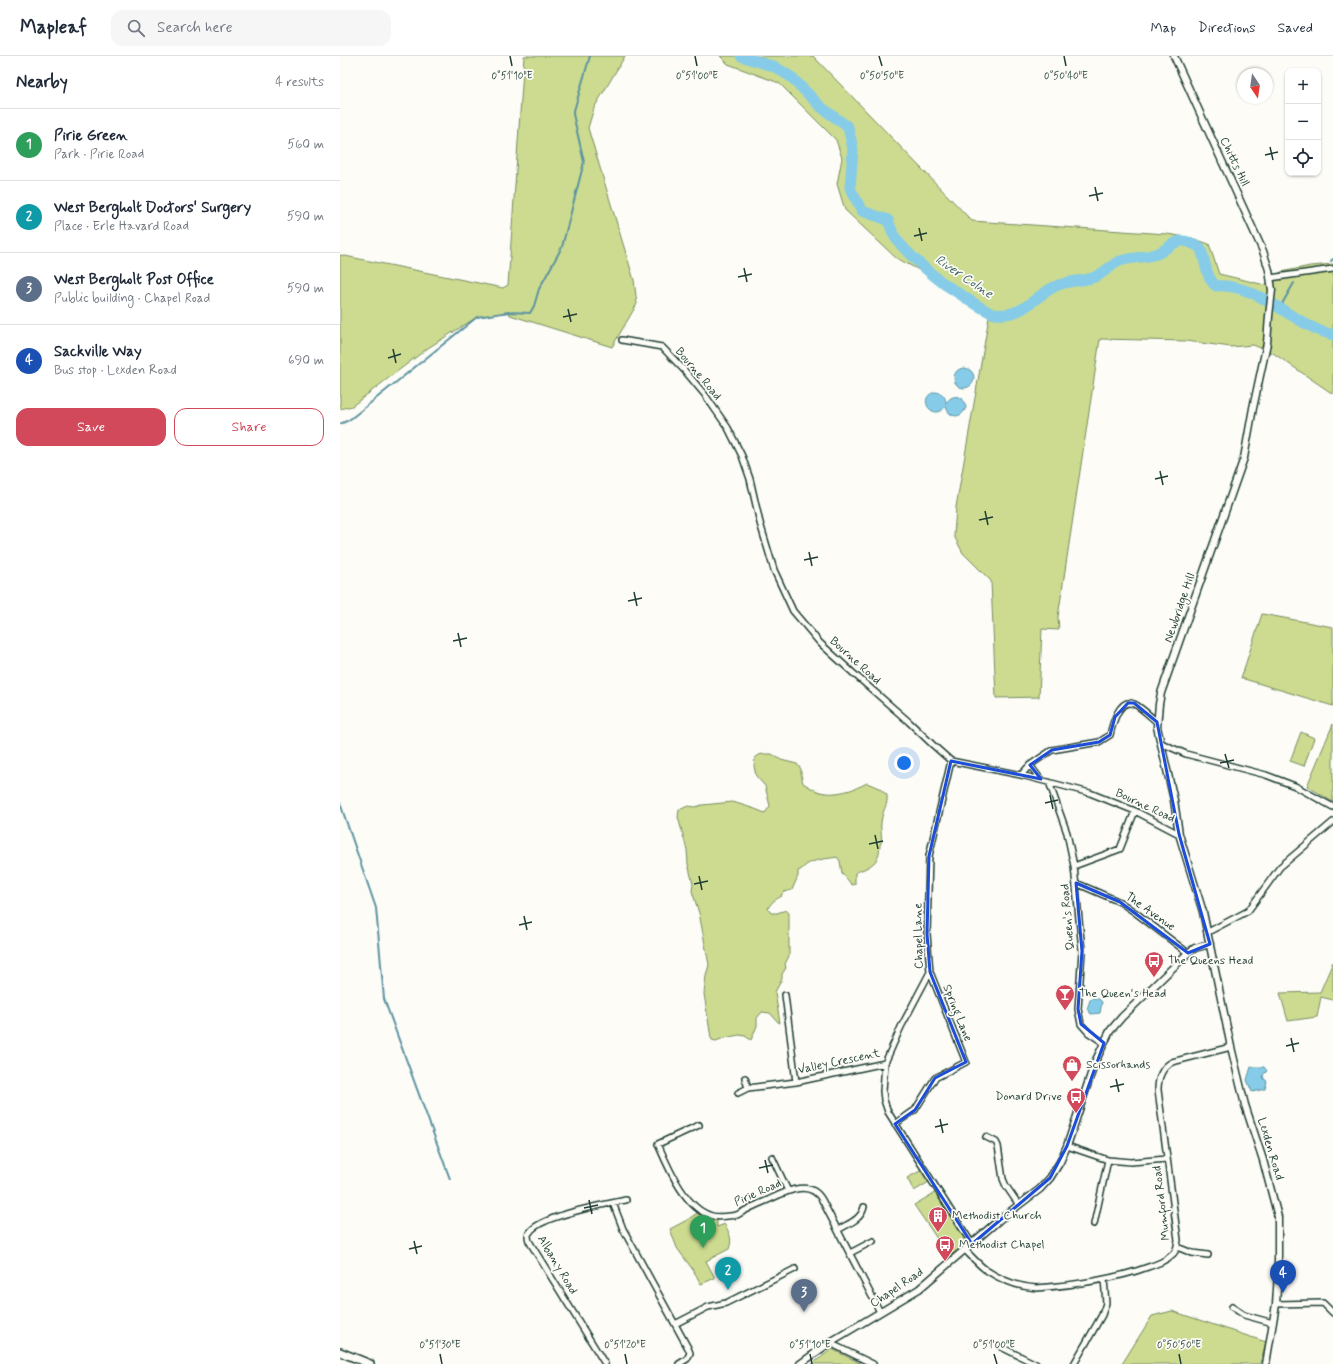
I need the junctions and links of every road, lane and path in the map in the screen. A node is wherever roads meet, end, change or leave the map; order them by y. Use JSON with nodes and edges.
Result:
{"nodes":[{"id":1,"x":1174,"y":56,"type":"edge"},
{"id":2,"x":1333,"y":269,"type":"edge"},
{"id":3,"x":1270,"y":278,"type":"junction"},
{"id":4,"x":622,"y":340,"type":"dead end"},
{"id":5,"x":1157,"y":722,"type":"junction"},
{"id":6,"x":1161,"y":744,"type":"junction"},
{"id":7,"x":951,"y":761,"type":"junction"},
{"id":8,"x":1030,"y":765,"type":"junction"},
{"id":9,"x":1021,"y":775,"type":"junction"},
{"id":10,"x":1042,"y":780,"type":"junction"},
{"id":11,"x":1049,"y":782,"type":"junction"},
{"id":12,"x":1333,"y":808,"type":"edge"},
{"id":13,"x":1135,"y":810,"type":"junction"},
{"id":14,"x":1333,"y":822,"type":"edge"},
{"id":15,"x":1179,"y":834,"type":"junction"},
{"id":16,"x":1074,"y":866,"type":"junction"},
{"id":17,"x":1076,"y":883,"type":"junction"},
{"id":18,"x":1208,"y":932,"type":"junction"},
{"id":19,"x":1210,"y":944,"type":"junction"},
{"id":20,"x":1188,"y":953,"type":"junction"},
{"id":21,"x":930,"y":972,"type":"junction"},
{"id":22,"x":785,"y":995,"type":"dead end"},
{"id":23,"x":1104,"y":1043,"type":"junction"},
{"id":24,"x":1231,"y":1048,"type":"junction"},
{"id":25,"x":886,"y":1062,"type":"junction"},
{"id":26,"x":745,"y":1078,"type":"dead end"},
{"id":27,"x":796,"y":1082,"type":"junction"},
{"id":28,"x":748,"y":1088,"type":"junction"},
{"id":29,"x":738,"y":1094,"type":"dead end"},
{"id":30,"x":895,"y":1124,"type":"junction"},
{"id":31,"x":698,"y":1125,"type":"dead end"},
{"id":32,"x":986,"y":1137,"type":"dead end"},
{"id":33,"x":1067,"y":1146,"type":"junction"},
{"id":34,"x":772,"y":1157,"type":"dead end"},
{"id":35,"x":1167,"y":1159,"type":"junction"},
{"id":36,"x":1108,"y":1160,"type":"junction"},
{"id":37,"x":788,"y":1191,"type":"junction"},
{"id":38,"x":626,"y":1200,"type":"dead end"},
{"id":39,"x":613,"y":1203,"type":"junction"},
{"id":40,"x":1019,"y":1205,"type":"junction"},
{"id":41,"x":864,"y":1207,"type":"dead end"},
{"id":42,"x":1094,"y":1224,"type":"dead end"},
{"id":43,"x":838,"y":1230,"type":"junction"},
{"id":44,"x":874,"y":1241,"type":"dead end"},
{"id":45,"x":972,"y":1244,"type":"junction"},
{"id":46,"x":1177,"y":1247,"type":"junction"},
{"id":47,"x":965,"y":1250,"type":"junction"},
{"id":48,"x":850,"y":1254,"type":"junction"},
{"id":49,"x":1208,"y":1255,"type":"dead end"},
{"id":50,"x":795,"y":1269,"type":"dead end"},
{"id":51,"x":1104,"y":1280,"type":"junction"},
{"id":52,"x":1276,"y":1304,"type":"junction"},
{"id":53,"x":1232,"y":1307,"type":"dead end"},
{"id":54,"x":880,"y":1312,"type":"junction"},
{"id":55,"x":1333,"y":1313,"type":"edge"},
{"id":56,"x":1273,"y":1323,"type":"junction"},
{"id":57,"x":675,"y":1324,"type":"junction"},
{"id":58,"x":832,"y":1341,"type":"junction"},
{"id":59,"x":1001,"y":1347,"type":"dead end"},
{"id":60,"x":340,"y":1353,"type":"edge"},
{"id":61,"x":370,"y":1364,"type":"edge"},
{"id":62,"x":605,"y":1364,"type":"edge"},
{"id":63,"x":679,"y":1364,"type":"edge"},
{"id":64,"x":800,"y":1364,"type":"edge"},
{"id":65,"x":873,"y":1364,"type":"edge"},
{"id":66,"x":1036,"y":1364,"type":"edge"},
{"id":67,"x":1074,"y":1364,"type":"edge"},
{"id":68,"x":1266,"y":1364,"type":"edge"}],
"edges":[{"from":1,"to":3,"type":"street","name":"Chitts Hill"},
{"from":2,"to":3,"type":"street"},
{"from":3,"to":5,"type":"street","name":"Newbridge Hill"},
{"from":4,"to":7,"type":"street","name":"Bourne Road"},
{"from":5,"to":6,"type":"street","name":"Newbridge Hill"},
{"from":5,"to":8,"type":"street"},
{"from":6,"to":12,"type":"street"},
{"from":6,"to":15,"type":"street","name":"Newbridge Hill"},
{"from":7,"to":9,"type":"street","name":"Bourne Road"},
{"from":7,"to":21,"type":"street","name":"Chapel Lane"},
{"from":8,"to":9,"type":"street"},
{"from":8,"to":10,"type":"street"},
{"from":9,"to":10,"type":"street","name":"Bourne Road"},
{"from":10,"to":11,"type":"street","name":"Bourne Road"},
{"from":11,"to":13,"type":"street","name":"Bourne Road"},
{"from":11,"to":16,"type":"street","name":"Queen's Road"},
{"from":13,"to":15,"type":"street","name":"Bourne Road"},
{"from":13,"to":16,"type":"street"},
{"from":14,"to":18,"type":"street"},
{"from":15,"to":18,"type":"street","name":"Newbridge Hill"},
{"from":16,"to":17,"type":"street","name":"Queen's Road"},
{"from":17,"to":20,"type":"street","name":"The Avenue"},
{"from":17,"to":23,"type":"street","name":"Queen's Road"},
{"from":18,"to":19,"type":"street","name":"Newbridge Hill"},
{"from":19,"to":20,"type":"street","name":"Chapel Road"},
{"from":19,"to":24,"type":"street","name":"Lexden Road"},
{"from":20,"to":23,"type":"street","name":"Chapel Road"},
{"from":21,"to":25,"type":"street","name":"Chapel Lane"},
{"from":21,"to":30,"type":"street","name":"Spring Lane"},
{"from":22,"to":27,"type":"street","name":"Valley Crescent"},
{"from":23,"to":33,"type":"street","name":"Chapel Road"},
{"from":24,"to":35,"type":"street","name":"Mumford Road"},
{"from":24,"to":52,"type":"street","name":"Lexden Road"},
{"from":25,"to":27,"type":"street","name":"Valley Crescent"},
{"from":25,"to":30,"type":"street","name":"Chapel Lane"},
{"from":26,"to":28,"type":"street"},
{"from":27,"to":28,"type":"street","name":"Valley Crescent"},
{"from":28,"to":29,"type":"street","name":"Valley Crescent"},
{"from":30,"to":45,"type":"street","name":"Chapel Lane"},
{"from":31,"to":37,"type":"street","name":"Pirie Road"},
{"from":32,"to":40,"type":"street"},
{"from":33,"to":36,"type":"street"},
{"from":33,"to":40,"type":"street","name":"Chapel Road"},
{"from":34,"to":37,"type":"street"},
{"from":35,"to":36,"type":"street"},
{"from":35,"to":46,"type":"street","name":"Mumford Road"},
{"from":36,"to":42,"type":"street"},
{"from":37,"to":43,"type":"street","name":"Pirie Road"},
{"from":38,"to":39,"type":"street","name":"Albany Road"},
{"from":39,"to":57,"type":"street"},
{"from":39,"to":62,"type":"street","name":"Albany Road"},
{"from":40,"to":45,"type":"street","name":"Chapel Road"},
{"from":41,"to":43,"type":"street"},
{"from":43,"to":48,"type":"street","name":"Pirie Road"},
{"from":44,"to":48,"type":"street"},
{"from":45,"to":47,"type":"street","name":"Chapel Road"},
{"from":46,"to":49,"type":"street"},
{"from":46,"to":51,"type":"street","name":"Mumford Road"},
{"from":47,"to":51,"type":"street","name":"Mumford Road"},
{"from":47,"to":54,"type":"street","name":"Chapel Road"},
{"from":48,"to":54,"type":"street","name":"Pirie Road"},
{"from":50,"to":57,"type":"street"},
{"from":51,"to":67,"type":"street"},
{"from":52,"to":55,"type":"street"},
{"from":52,"to":56,"type":"street","name":"Lexden Road"},
{"from":53,"to":56,"type":"street"},
{"from":54,"to":58,"type":"street","name":"Chapel Road"},
{"from":56,"to":68,"type":"street","name":"Lexden Road"},
{"from":57,"to":63,"type":"street"},
{"from":58,"to":64,"type":"street","name":"Chapel Road"},
{"from":58,"to":65,"type":"street"},
{"from":59,"to":66,"type":"street"},
{"from":60,"to":61,"type":"main road"}]}
